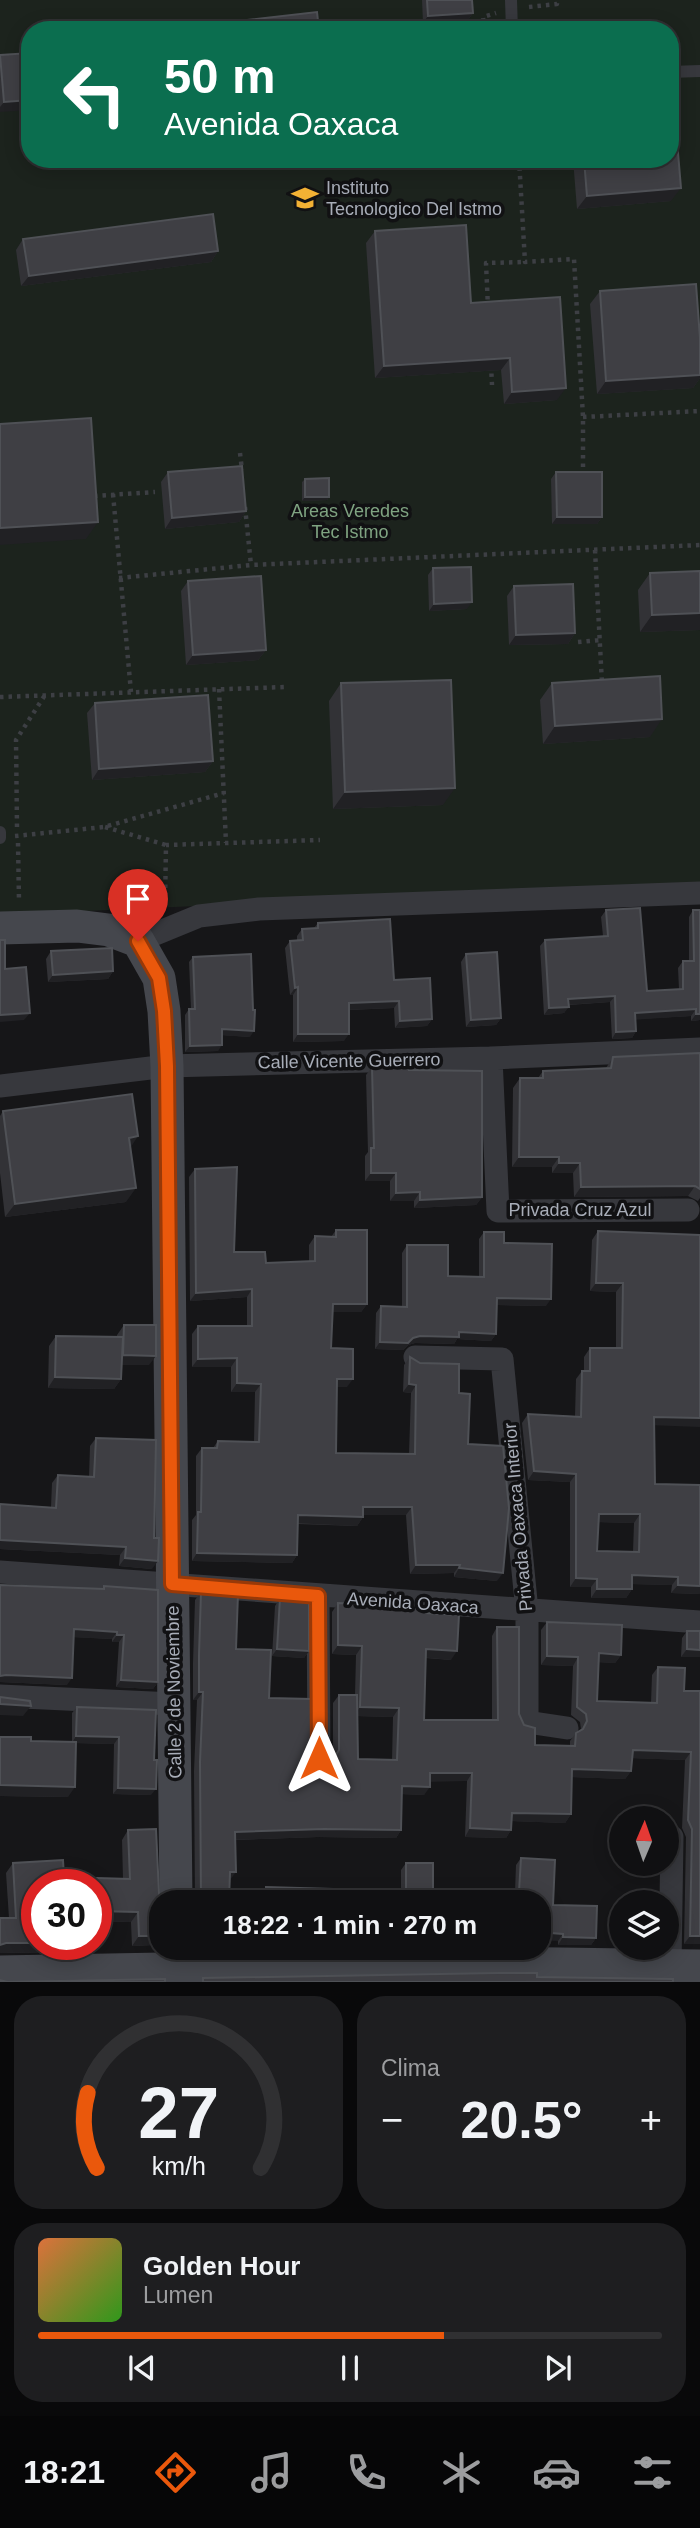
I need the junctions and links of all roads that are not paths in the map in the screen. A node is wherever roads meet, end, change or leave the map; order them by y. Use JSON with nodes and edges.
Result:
{"nodes":[{"id":1,"x":510,"y":0,"type":"edge"},
{"id":2,"x":511,"y":21,"type":"edge"},
{"id":3,"x":700,"y":71,"type":"edge"},
{"id":4,"x":679,"y":72,"type":"edge"},
{"id":5,"x":0,"y":832,"type":"edge"},
{"id":6,"x":0,"y":838,"type":"edge"},
{"id":7,"x":700,"y":892,"type":"edge"},
{"id":8,"x":9,"y":915,"type":"edge"},
{"id":9,"x":151,"y":936,"type":"junction"},
{"id":10,"x":700,"y":1049,"type":"edge"},
{"id":11,"x":491,"y":1058,"type":"junction"},
{"id":12,"x":167,"y":1066,"type":"junction"},
{"id":13,"x":0,"y":1086,"type":"edge"},
{"id":14,"x":688,"y":1210,"type":"dead end"},
{"id":15,"x":415,"y":1357,"type":"edge"},
{"id":16,"x":0,"y":1572,"type":"edge"},
{"id":17,"x":172,"y":1584,"type":"junction"},
{"id":18,"x":318,"y":1596,"type":"junction"},
{"id":19,"x":527,"y":1611,"type":"junction"},
{"id":20,"x":700,"y":1622,"type":"edge"},
{"id":21,"x":0,"y":1696,"type":"edge"},
{"id":22,"x":174,"y":1704,"type":"junction"},
{"id":23,"x":567,"y":1728,"type":"dead end"},
{"id":24,"x":319,"y":1758,"type":"edge"},
{"id":25,"x":677,"y":1876,"type":"edge"},
{"id":26,"x":176,"y":1890,"type":"edge"},
{"id":27,"x":685,"y":1966,"type":"edge"},
{"id":28,"x":177,"y":1967,"type":"edge"},
{"id":29,"x":0,"y":1972,"type":"edge"},
{"id":30,"x":533,"y":1973,"type":"edge"},
{"id":31,"x":397,"y":1974,"type":"edge"}],
"edges":[{"from":1,"to":2,"type":"lane"},
{"from":3,"to":4,"type":"lane"},
{"from":5,"to":6,"type":"lane"},
{"from":7,"to":9,"type":"street"},
{"from":8,"to":9,"type":"street"},
{"from":9,"to":12,"type":"street","name":"Calle 2 de Noviembre"},
{"from":10,"to":11,"type":"street","name":"Calle Vicente Guerrero"},
{"from":11,"to":12,"type":"street","name":"Calle Vicente Guerrero"},
{"from":11,"to":14,"type":"street","name":"Privada Cruz Azul"},
{"from":12,"to":13,"type":"street","name":"Calle Vicente Guerrero"},
{"from":12,"to":17,"type":"street","name":"Calle 2 de Noviembre"},
{"from":15,"to":19,"type":"street","name":"Privada Oaxaca Interior"},
{"from":16,"to":17,"type":"street","name":"Avenida Oaxaca"},
{"from":17,"to":18,"type":"street","name":"Avenida Oaxaca"},
{"from":17,"to":22,"type":"street","name":"Calle 2 de Noviembre"},
{"from":18,"to":19,"type":"street","name":"Avenida Oaxaca"},
{"from":18,"to":24,"type":"street"},
{"from":19,"to":20,"type":"street","name":"Avenida Oaxaca"},
{"from":19,"to":23,"type":"street","name":"Privada Oaxaca Interior"},
{"from":21,"to":22,"type":"street"},
{"from":22,"to":26,"type":"street","name":"Calle 2 de Noviembre"},
{"from":25,"to":27,"type":"street"},
{"from":27,"to":30,"type":"street"},
{"from":28,"to":29,"type":"street"},
{"from":28,"to":31,"type":"street"},
{"from":30,"to":31,"type":"street"}]}
